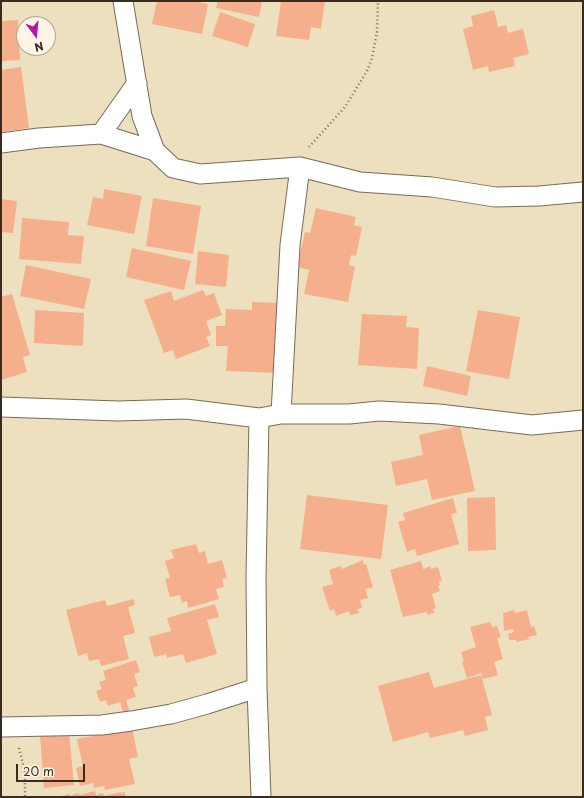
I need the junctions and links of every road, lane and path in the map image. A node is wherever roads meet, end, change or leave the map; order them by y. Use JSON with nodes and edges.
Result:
{"nodes":[{"id":1,"x":123,"y":1,"type":"edge"},
{"id":2,"x":378,"y":1,"type":"edge"},
{"id":3,"x":137,"y":83,"type":"junction"},
{"id":4,"x":101,"y":134,"type":"junction"},
{"id":5,"x":1,"y":143,"type":"edge"},
{"id":6,"x":155,"y":151,"type":"junction"},
{"id":7,"x":300,"y":167,"type":"junction"},
{"id":8,"x":583,"y":192,"type":"edge"},
{"id":9,"x":1,"y":407,"type":"edge"},
{"id":10,"x":281,"y":414,"type":"junction"},
{"id":11,"x":259,"y":418,"type":"junction"},
{"id":12,"x":583,"y":420,"type":"edge"},
{"id":13,"x":257,"y":688,"type":"junction"},
{"id":14,"x":1,"y":727,"type":"edge"},
{"id":15,"x":18,"y":747,"type":"dead end"},
{"id":16,"x":25,"y":797,"type":"edge"},
{"id":17,"x":261,"y":797,"type":"edge"}],
"edges":[{"from":1,"to":3,"type":"street"},
{"from":2,"to":7,"type":"path"},
{"from":3,"to":4,"type":"street"},
{"from":3,"to":6,"type":"street"},
{"from":4,"to":5,"type":"street"},
{"from":4,"to":6,"type":"street"},
{"from":6,"to":7,"type":"street"},
{"from":7,"to":8,"type":"street"},
{"from":7,"to":10,"type":"street"},
{"from":9,"to":11,"type":"street"},
{"from":10,"to":11,"type":"street"},
{"from":10,"to":12,"type":"street"},
{"from":11,"to":13,"type":"street"},
{"from":13,"to":14,"type":"street"},
{"from":13,"to":17,"type":"street"},
{"from":15,"to":16,"type":"path"}]}
